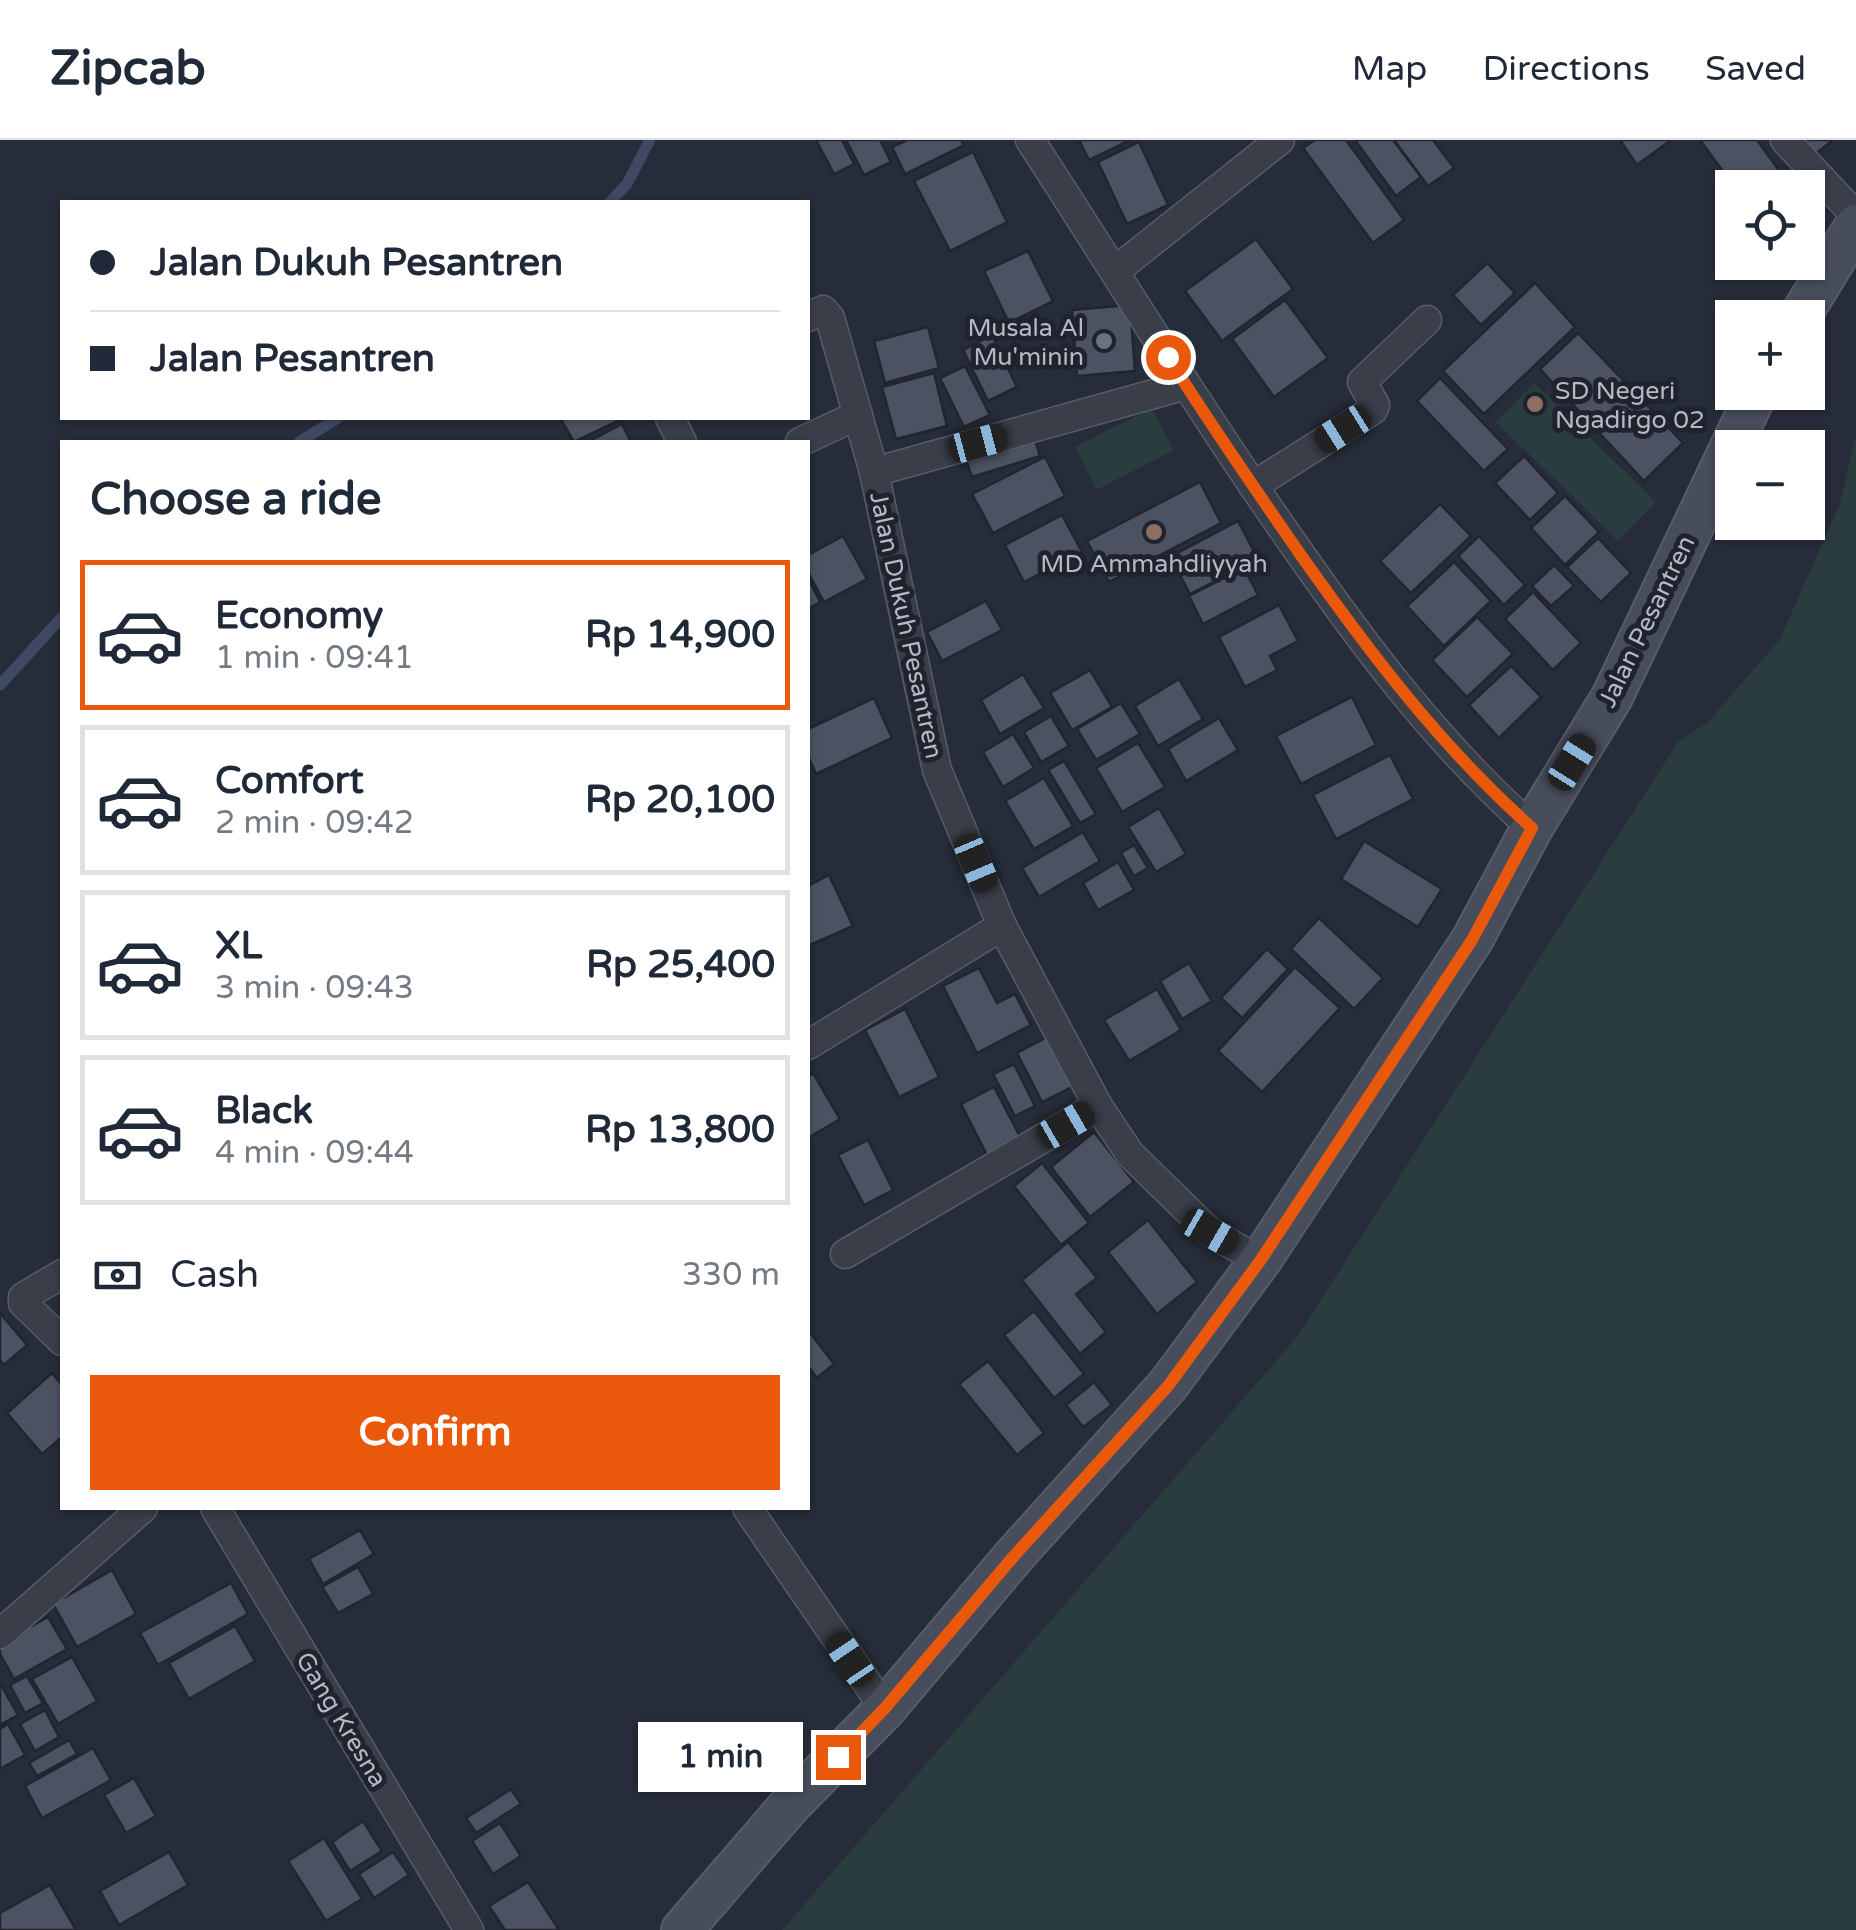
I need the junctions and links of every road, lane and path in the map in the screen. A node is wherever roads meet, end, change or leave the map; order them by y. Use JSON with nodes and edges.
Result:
{"nodes":[{"id":1,"x":1030,"y":140,"type":"edge"},
{"id":2,"x":1280,"y":140,"type":"edge"},
{"id":3,"x":1785,"y":140,"type":"edge"},
{"id":4,"x":1856,"y":216,"type":"edge"},
{"id":5,"x":1856,"y":225,"type":"edge"},
{"id":6,"x":1115,"y":272,"type":"junction"},
{"id":7,"x":1810,"y":300,"type":"edge"},
{"id":8,"x":819,"y":318,"type":"edge"},
{"id":9,"x":1428,"y":320,"type":"dead end"},
{"id":10,"x":1186,"y":385,"type":"junction"},
{"id":11,"x":1748,"y":410,"type":"edge"},
{"id":12,"x":858,"y":415,"type":"junction"},
{"id":13,"x":804,"y":440,"type":"edge"},
{"id":14,"x":874,"y":472,"type":"junction"},
{"id":15,"x":1253,"y":486,"type":"junction"},
{"id":16,"x":1532,"y":828,"type":"junction"},
{"id":17,"x":1002,"y":926,"type":"junction"},
{"id":18,"x":810,"y":1044,"type":"edge"},
{"id":19,"x":1098,"y":1106,"type":"junction"},
{"id":20,"x":845,"y":1254,"type":"dead end"},
{"id":21,"x":1260,"y":1261,"type":"junction"},
{"id":22,"x":60,"y":1275,"type":"edge"},
{"id":23,"x":60,"y":1338,"type":"edge"},
{"id":24,"x":141,"y":1510,"type":"edge"},
{"id":25,"x":216,"y":1510,"type":"edge"},
{"id":26,"x":748,"y":1510,"type":"edge"},
{"id":27,"x":0,"y":1634,"type":"edge"},
{"id":28,"x":885,"y":1708,"type":"junction"},
{"id":29,"x":469,"y":1930,"type":"edge"},
{"id":30,"x":682,"y":1930,"type":"edge"}],
"edges":[{"from":1,"to":6,"type":"street"},
{"from":2,"to":6,"type":"street"},
{"from":3,"to":4,"type":"street"},
{"from":5,"to":7,"type":"main road"},
{"from":6,"to":10,"type":"street"},
{"from":8,"to":12,"type":"street","name":"Jalan Dukuh Pesantren"},
{"from":9,"to":15,"type":"street"},
{"from":10,"to":14,"type":"street"},
{"from":10,"to":15,"type":"street"},
{"from":11,"to":16,"type":"main road","name":"Jalan Pesantren"},
{"from":12,"to":13,"type":"street"},
{"from":12,"to":14,"type":"street","name":"Jalan Dukuh Pesantren"},
{"from":14,"to":17,"type":"street","name":"Jalan Dukuh Pesantren"},
{"from":15,"to":16,"type":"street"},
{"from":16,"to":21,"type":"main road","name":"Jalan Pesantren"},
{"from":17,"to":18,"type":"street"},
{"from":17,"to":19,"type":"street","name":"Jalan Dukuh Pesantren"},
{"from":19,"to":20,"type":"street"},
{"from":19,"to":21,"type":"street","name":"Jalan Dukuh Pesantren"},
{"from":21,"to":28,"type":"main road","name":"Jalan Pesantren"},
{"from":22,"to":23,"type":"street"},
{"from":24,"to":27,"type":"street"},
{"from":25,"to":29,"type":"street","name":"Gang Kresna"},
{"from":26,"to":28,"type":"street"},
{"from":28,"to":30,"type":"main road","name":"Jalan Pesantren"}]}
